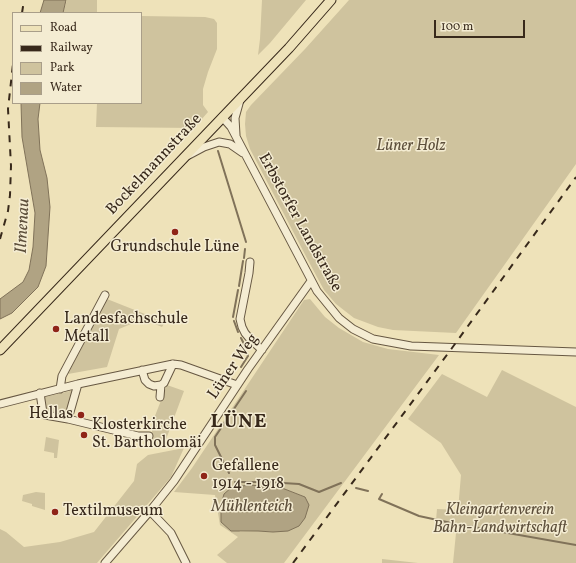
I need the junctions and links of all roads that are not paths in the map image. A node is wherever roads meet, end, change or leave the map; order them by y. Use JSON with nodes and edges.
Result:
{"nodes":[{"id":1,"x":331,"y":0,"type":"edge"},
{"id":2,"x":241,"y":97,"type":"junction"},
{"id":3,"x":222,"y":117,"type":"junction"},
{"id":4,"x":237,"y":139,"type":"junction"},
{"id":5,"x":244,"y":153,"type":"junction"},
{"id":6,"x":185,"y":157,"type":"junction"},
{"id":7,"x":250,"y":262,"type":"dead end"},
{"id":8,"x":311,"y":281,"type":"junction"},
{"id":9,"x":105,"y":295,"type":"dead end"},
{"id":10,"x":0,"y":350,"type":"edge"},
{"id":11,"x":262,"y":350,"type":"junction"},
{"id":12,"x":576,"y":352,"type":"edge"},
{"id":13,"x":173,"y":364,"type":"junction"},
{"id":14,"x":142,"y":370,"type":"junction"},
{"id":15,"x":78,"y":384,"type":"junction"},
{"id":16,"x":160,"y":385,"type":"junction"},
{"id":17,"x":237,"y":386,"type":"junction"},
{"id":18,"x":60,"y":389,"type":"junction"},
{"id":19,"x":40,"y":393,"type":"junction"},
{"id":20,"x":160,"y":397,"type":"dead end"},
{"id":21,"x":0,"y":404,"type":"edge"},
{"id":22,"x":68,"y":419,"type":"junction"},
{"id":23,"x":149,"y":436,"type":"dead end"},
{"id":24,"x":150,"y":511,"type":"junction"},
{"id":25,"x":105,"y":563,"type":"edge"},
{"id":26,"x":186,"y":563,"type":"edge"}],
"edges":[{"from":1,"to":2,"type":"main road","name":"Bockelmannstraße"},
{"from":2,"to":3,"type":"main road","name":"Bockelmannstraße"},
{"from":2,"to":4,"type":"street"},
{"from":3,"to":4,"type":"street","name":"Erbstorfer Landstraße"},
{"from":3,"to":6,"type":"main road","name":"Bockelmannstraße"},
{"from":4,"to":5,"type":"street","name":"Erbstorfer Landstraße"},
{"from":5,"to":6,"type":"street"},
{"from":5,"to":8,"type":"street","name":"Erbstorfer Landstraße"},
{"from":6,"to":10,"type":"main road","name":"Bockelmannstraße"},
{"from":7,"to":11,"type":"street"},
{"from":8,"to":11,"type":"street","name":"Lüner Weg"},
{"from":8,"to":12,"type":"street","name":"Erbstorfer Landstraße"},
{"from":9,"to":18,"type":"street"},
{"from":11,"to":17,"type":"street","name":"Lüner Weg"},
{"from":13,"to":14,"type":"street"},
{"from":13,"to":16,"type":"street"},
{"from":13,"to":17,"type":"street"},
{"from":14,"to":15,"type":"street"},
{"from":14,"to":16,"type":"street"},
{"from":15,"to":18,"type":"street"},
{"from":15,"to":22,"type":"street"},
{"from":16,"to":20,"type":"street"},
{"from":17,"to":24,"type":"street","name":"Lüner Weg"},
{"from":18,"to":19,"type":"street"},
{"from":19,"to":21,"type":"street"},
{"from":19,"to":22,"type":"street"},
{"from":22,"to":23,"type":"street"},
{"from":24,"to":25,"type":"street","name":"Lüner Weg"},
{"from":24,"to":26,"type":"street"}]}
